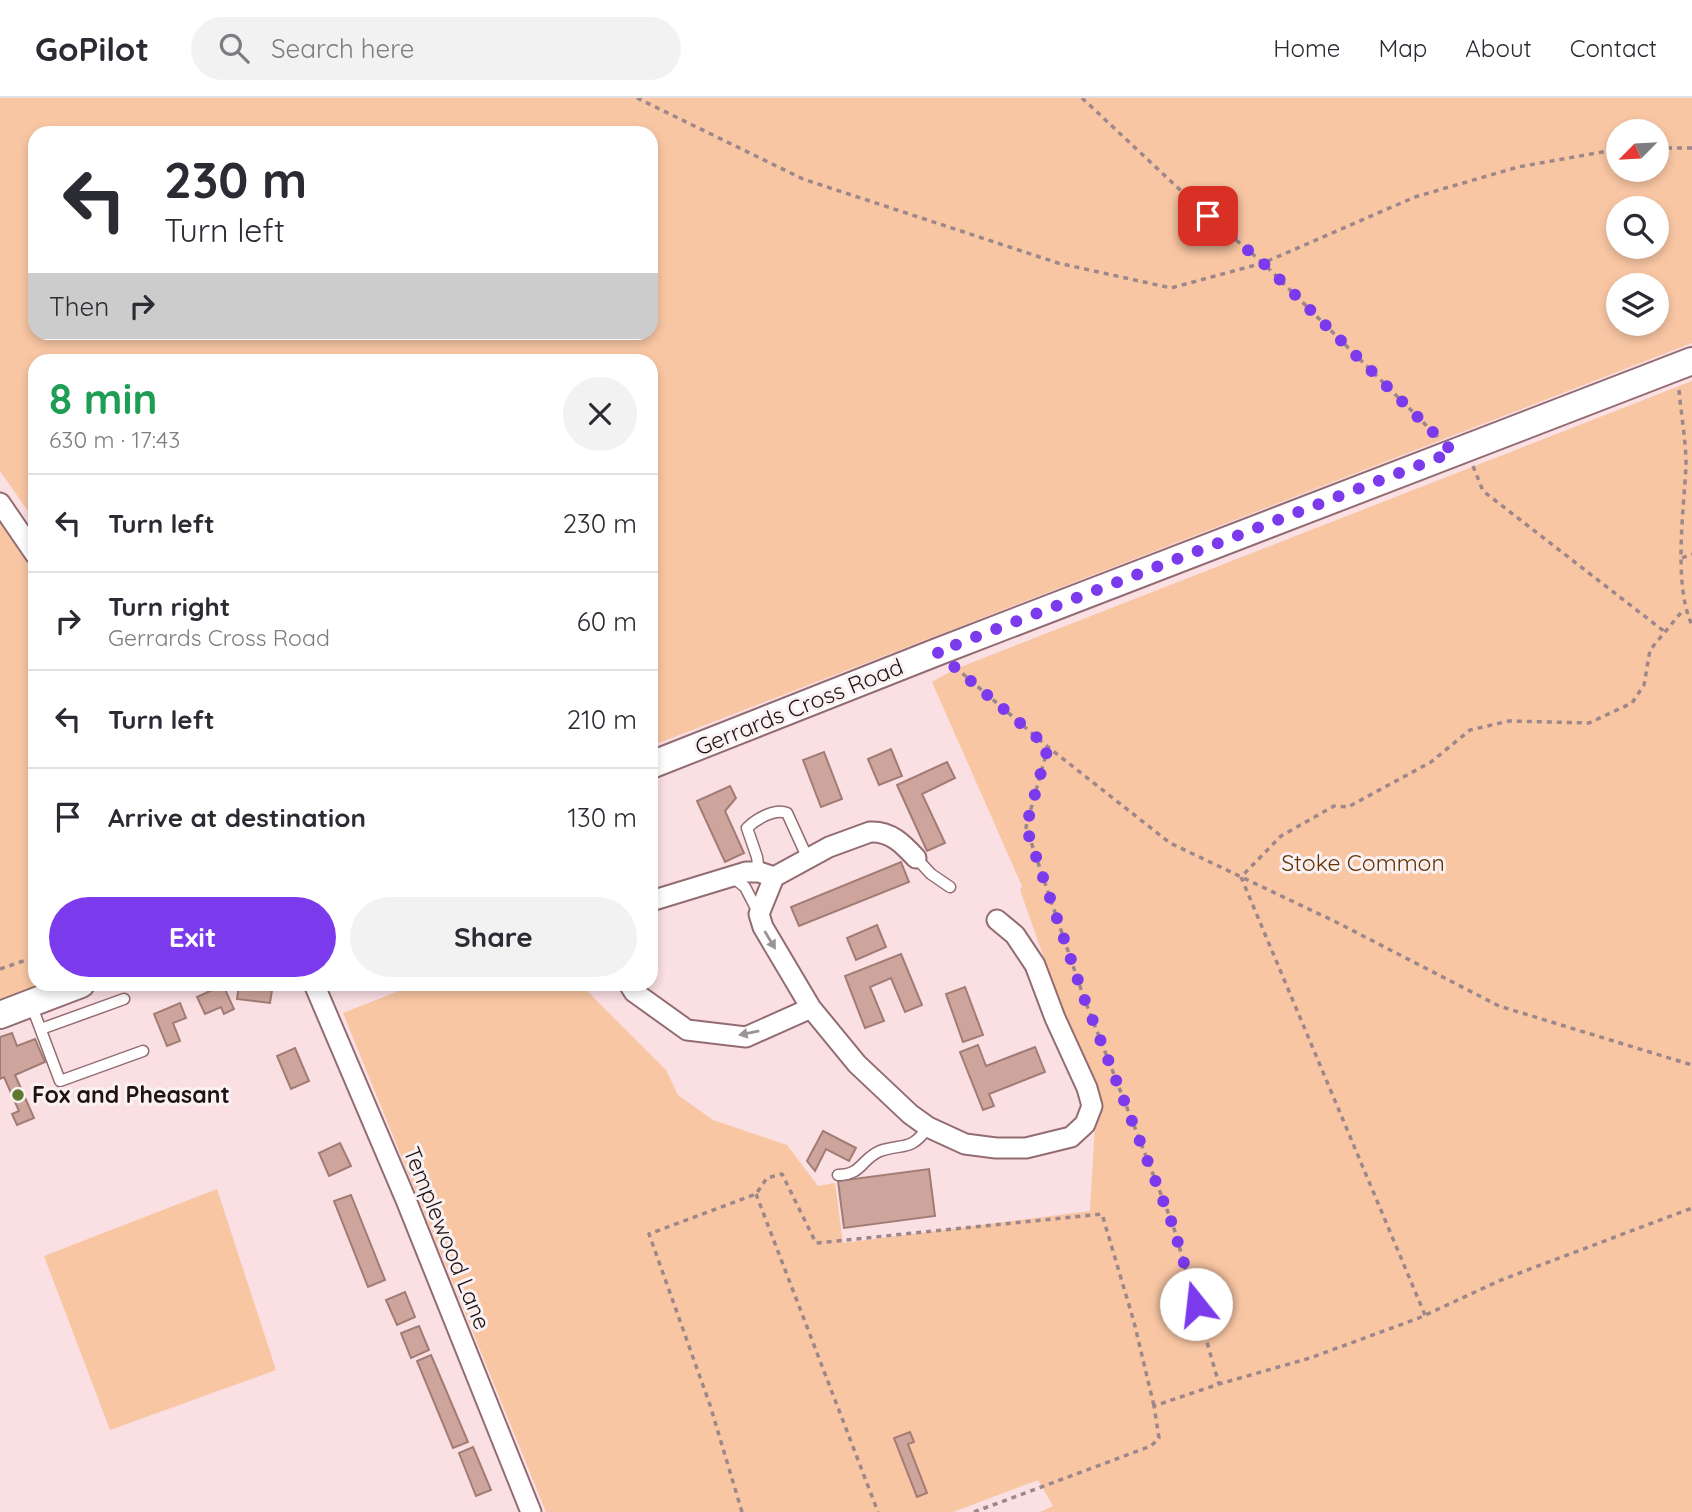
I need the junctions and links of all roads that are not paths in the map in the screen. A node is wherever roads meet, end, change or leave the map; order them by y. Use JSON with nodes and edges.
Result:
{"nodes":[{"id":1,"x":1684,"y":364,"type":"edge"},
{"id":2,"x":0,"y":503,"type":"edge"},
{"id":3,"x":28,"y":544,"type":"edge"},
{"id":4,"x":658,"y":762,"type":"edge"},
{"id":5,"x":916,"y":858,"type":"joint"},
{"id":6,"x":808,"y":859,"type":"junction"},
{"id":7,"x":766,"y":875,"type":"junction"},
{"id":8,"x":731,"y":876,"type":"junction"},
{"id":9,"x":950,"y":887,"type":"dead end"},
{"id":10,"x":658,"y":899,"type":"edge"},
{"id":11,"x":759,"y":914,"type":"junction"},
{"id":12,"x":997,"y":920,"type":"dead end"},
{"id":13,"x":63,"y":991,"type":"edge"},
{"id":14,"x":317,"y":991,"type":"edge"},
{"id":15,"x":633,"y":991,"type":"edge"},
{"id":16,"x":124,"y":999,"type":"dead end"},
{"id":17,"x":31,"y":1003,"type":"junction"},
{"id":18,"x":811,"y":1008,"type":"junction"},
{"id":19,"x":0,"y":1015,"type":"edge"},
{"id":20,"x":41,"y":1029,"type":"junction"},
{"id":21,"x":143,"y":1051,"type":"dead end"},
{"id":22,"x":928,"y":1127,"type":"junction"},
{"id":23,"x":838,"y":1175,"type":"dead end"},
{"id":24,"x":531,"y":1512,"type":"edge"}],
"edges":[{"from":1,"to":4,"type":"main road","name":"Gerrards Cross Road"},
{"from":2,"to":3,"type":"street"},
{"from":5,"to":6,"type":"street"},
{"from":5,"to":9,"type":"lane"},
{"from":6,"to":7,"type":"street"},
{"from":6,"to":7,"type":"lane"},
{"from":7,"to":8,"type":"street"},
{"from":7,"to":11,"type":"street"},
{"from":8,"to":10,"type":"street"},
{"from":8,"to":11,"type":"lane"},
{"from":11,"to":18,"type":"street","one_way":true},
{"from":12,"to":22,"type":"street"},
{"from":13,"to":17,"type":"main road"},
{"from":14,"to":24,"type":"street","name":"Templewood Lane"},
{"from":18,"to":15,"type":"street","one_way":true},
{"from":16,"to":20,"type":"lane"},
{"from":17,"to":19,"type":"main road"},
{"from":17,"to":20,"type":"lane"},
{"from":18,"to":22,"type":"street"},
{"from":20,"to":21,"type":"lane"},
{"from":22,"to":23,"type":"lane"}]}
